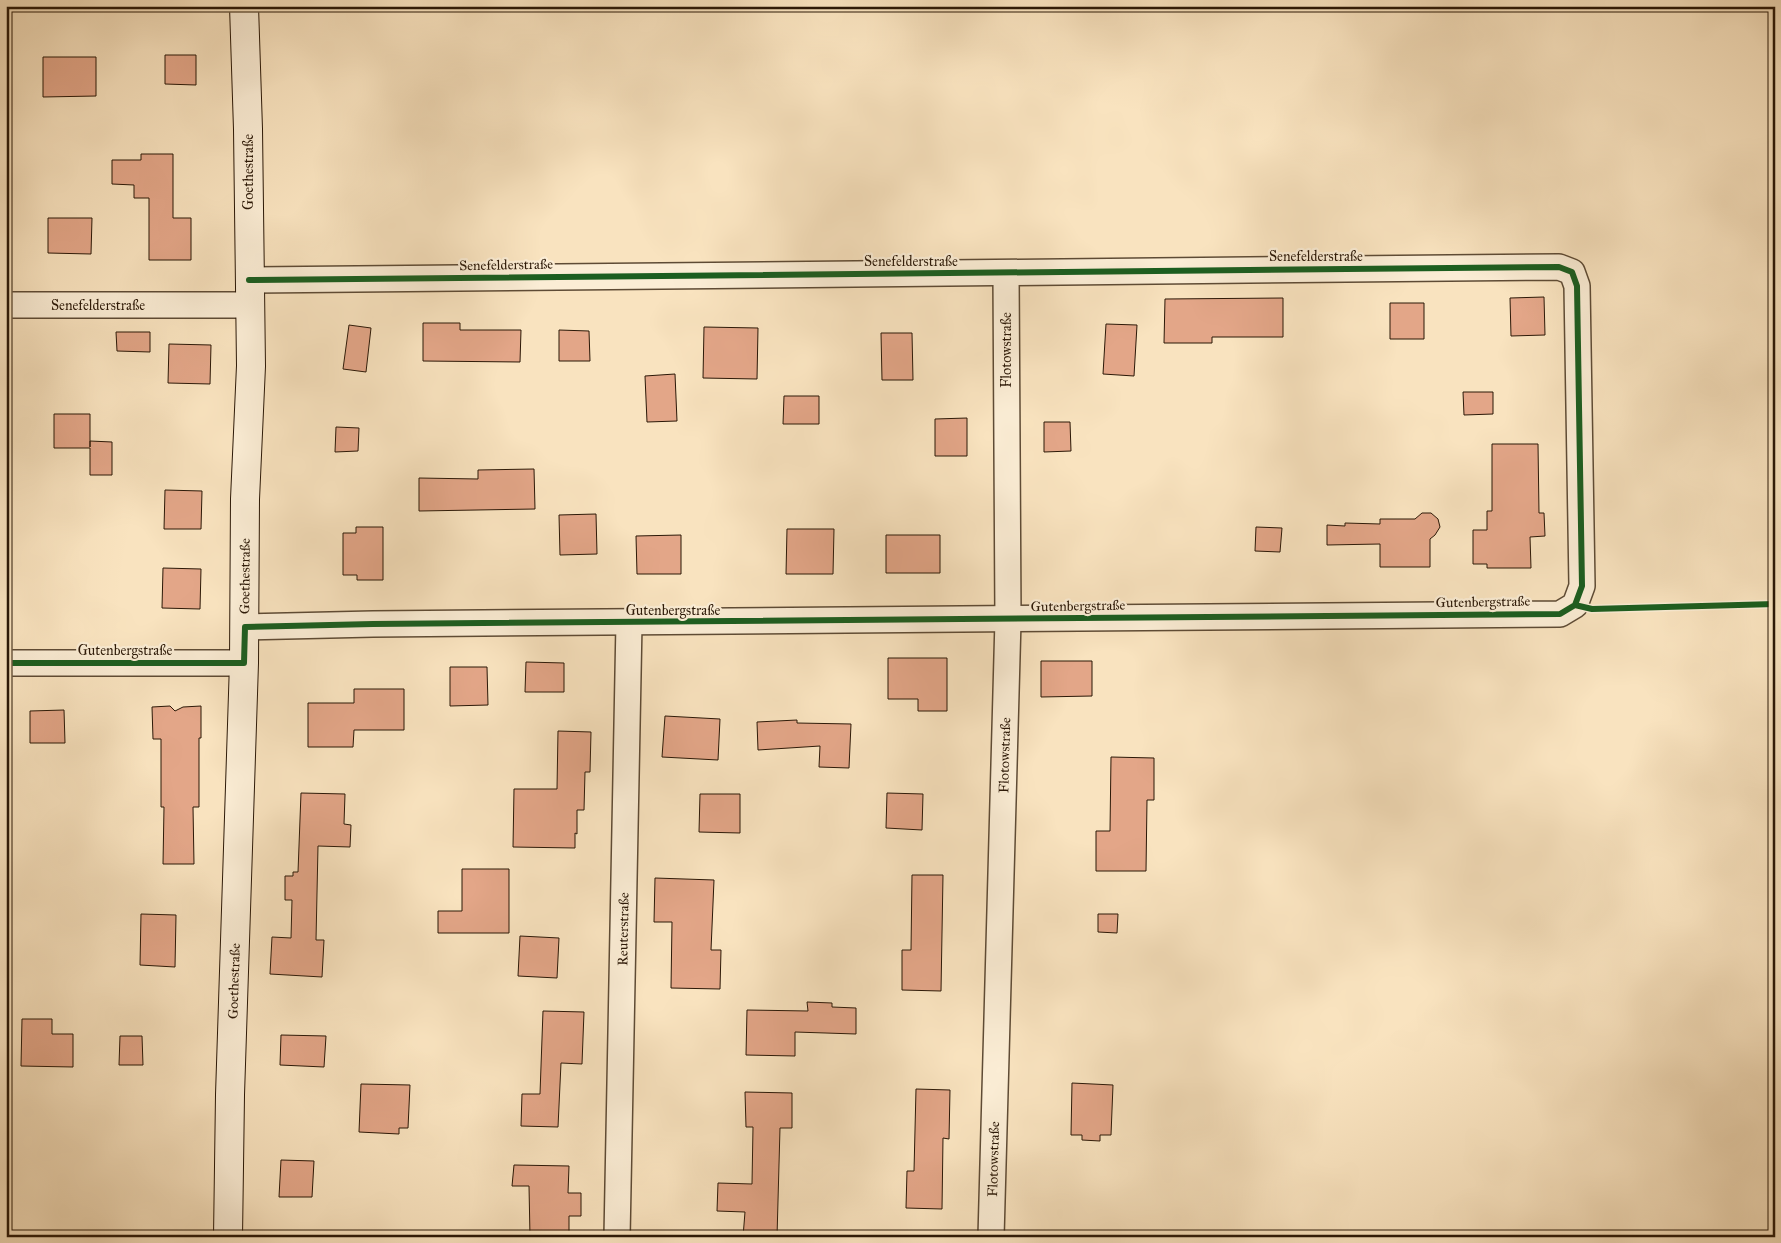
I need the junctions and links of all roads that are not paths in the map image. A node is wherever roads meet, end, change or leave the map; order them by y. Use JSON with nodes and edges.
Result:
{"nodes":[{"id":1,"x":244,"y":6,"type":"edge"},
{"id":2,"x":1572,"y":272,"type":"joint"},
{"id":3,"x":1006,"y":273,"type":"junction"},
{"id":4,"x":249,"y":292,"type":"junction"},
{"id":5,"x":6,"y":305,"type":"edge"},
{"id":6,"x":1008,"y":620,"type":"junction"},
{"id":7,"x":629,"y":623,"type":"junction"},
{"id":8,"x":244,"y":627,"type":"junction"},
{"id":9,"x":6,"y":663,"type":"edge"},
{"id":10,"x":244,"y":663,"type":"junction"},
{"id":11,"x":228,"y":1237,"type":"edge"},
{"id":12,"x":617,"y":1237,"type":"edge"},
{"id":13,"x":991,"y":1237,"type":"edge"}],
"edges":[{"from":1,"to":4,"type":"street","name":"Goethestraße"},
{"from":2,"to":3,"type":"street","name":"Senefelderstraße"},
{"from":2,"to":6,"type":"street","name":"Gutenbergstraße"},
{"from":3,"to":4,"type":"street","name":"Senefelderstraße"},
{"from":3,"to":6,"type":"street","name":"Flotowstraße"},
{"from":4,"to":5,"type":"street","name":"Senefelderstraße"},
{"from":4,"to":8,"type":"street","name":"Goethestraße"},
{"from":6,"to":7,"type":"street","name":"Gutenbergstraße"},
{"from":6,"to":13,"type":"street","name":"Flotowstraße"},
{"from":7,"to":8,"type":"street","name":"Gutenbergstraße"},
{"from":7,"to":12,"type":"street","name":"Reuterstraße"},
{"from":8,"to":10,"type":"street","name":"Goethestraße"},
{"from":9,"to":10,"type":"street","name":"Gutenbergstraße"},
{"from":10,"to":11,"type":"street","name":"Goethestraße"}]}
